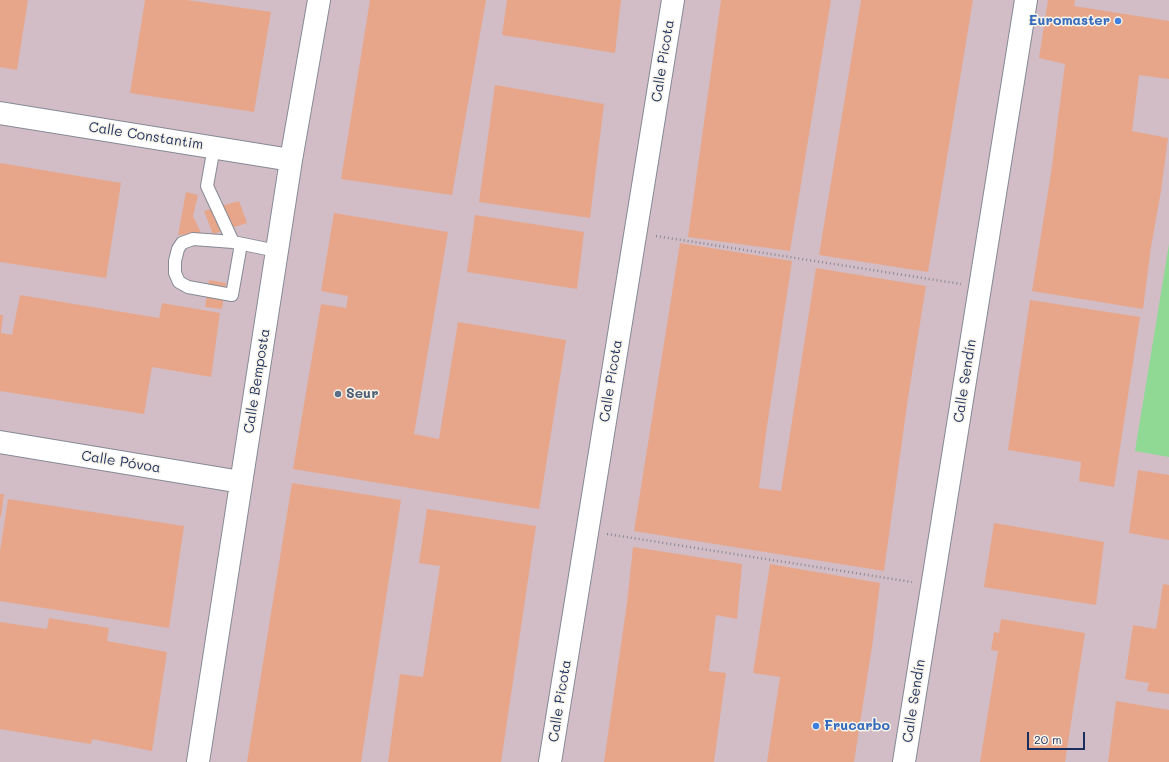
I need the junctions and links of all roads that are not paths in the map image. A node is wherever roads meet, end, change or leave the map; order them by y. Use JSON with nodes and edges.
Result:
{"nodes":[{"id":1,"x":319,"y":0,"type":"edge"},
{"id":2,"x":673,"y":0,"type":"edge"},
{"id":3,"x":1026,"y":0,"type":"edge"},
{"id":4,"x":0,"y":113,"type":"edge"},
{"id":5,"x":214,"y":147,"type":"junction"},
{"id":6,"x":292,"y":160,"type":"junction"},
{"id":7,"x":237,"y":243,"type":"junction"},
{"id":8,"x":277,"y":251,"type":"junction"},
{"id":9,"x":0,"y":442,"type":"edge"},
{"id":10,"x":241,"y":482,"type":"junction"},
{"id":11,"x":198,"y":762,"type":"edge"},
{"id":12,"x":550,"y":762,"type":"edge"},
{"id":13,"x":904,"y":762,"type":"edge"}],
"edges":[{"from":1,"to":6,"type":"street","name":"Calle Bemposta"},
{"from":2,"to":12,"type":"street","name":"Calle Picota"},
{"from":3,"to":13,"type":"street","name":"Calle Sendín"},
{"from":4,"to":5,"type":"street","name":"Calle Constantim"},
{"from":5,"to":6,"type":"street","name":"Calle Constantim"},
{"from":5,"to":7,"type":"lane"},
{"from":6,"to":8,"type":"street","name":"Calle Bemposta"},
{"from":7,"to":7,"type":"lane"},
{"from":7,"to":8,"type":"lane"},
{"from":8,"to":10,"type":"street","name":"Calle Bemposta"},
{"from":9,"to":10,"type":"street","name":"Calle Póvoa"},
{"from":10,"to":11,"type":"street","name":"Calle Bemposta"}]}
